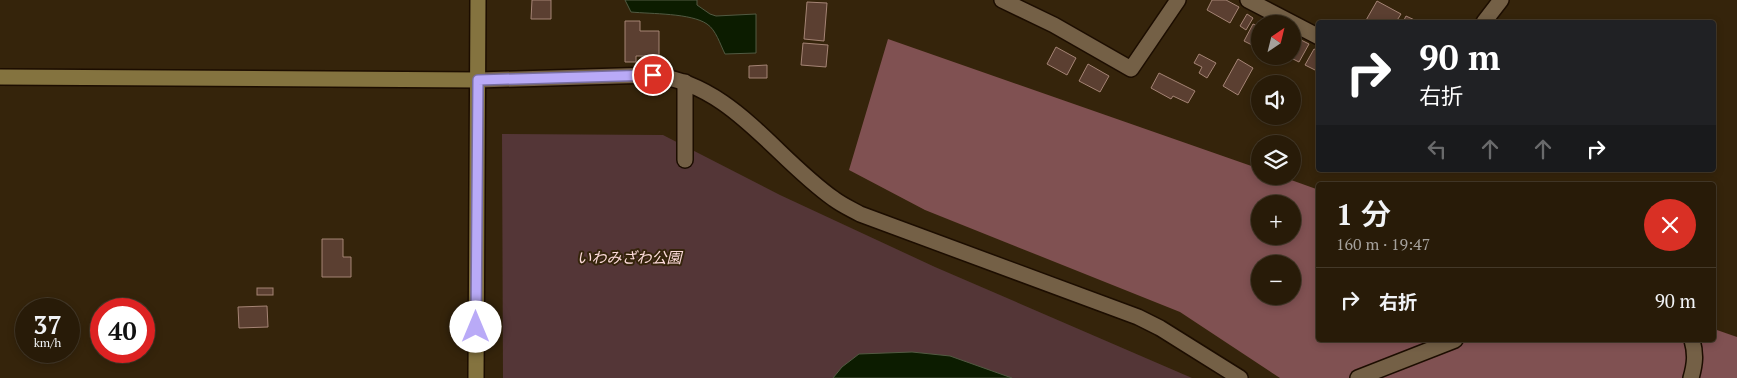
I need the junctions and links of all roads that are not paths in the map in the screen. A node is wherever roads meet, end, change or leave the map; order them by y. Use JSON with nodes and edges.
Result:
{"nodes":[{"id":1,"x":478,"y":0,"type":"edge"},
{"id":2,"x":1002,"y":0,"type":"edge"},
{"id":3,"x":1178,"y":0,"type":"edge"},
{"id":4,"x":1248,"y":0,"type":"edge"},
{"id":5,"x":1502,"y":0,"type":"edge"},
{"id":6,"x":1486,"y":20,"type":"edge"},
{"id":7,"x":1316,"y":35,"type":"edge"},
{"id":8,"x":0,"y":77,"type":"edge"},
{"id":9,"x":478,"y":80,"type":"junction"},
{"id":10,"x":685,"y":82,"type":"junction"},
{"id":11,"x":685,"y":160,"type":"dead end"},
{"id":12,"x":1450,"y":342,"type":"edge"},
{"id":13,"x":1693,"y":342,"type":"edge"},
{"id":14,"x":476,"y":378,"type":"edge"},
{"id":15,"x":1240,"y":378,"type":"edge"},
{"id":16,"x":1358,"y":378,"type":"edge"},
{"id":17,"x":1691,"y":378,"type":"edge"}],
"edges":[{"from":1,"to":9,"type":"street"},
{"from":2,"to":3,"type":"street"},
{"from":4,"to":7,"type":"street"},
{"from":5,"to":6,"type":"street"},
{"from":8,"to":9,"type":"street"},
{"from":9,"to":10,"type":"street"},
{"from":9,"to":14,"type":"street"},
{"from":10,"to":11,"type":"street"},
{"from":10,"to":15,"type":"street"},
{"from":12,"to":16,"type":"street"},
{"from":13,"to":17,"type":"street"}]}
